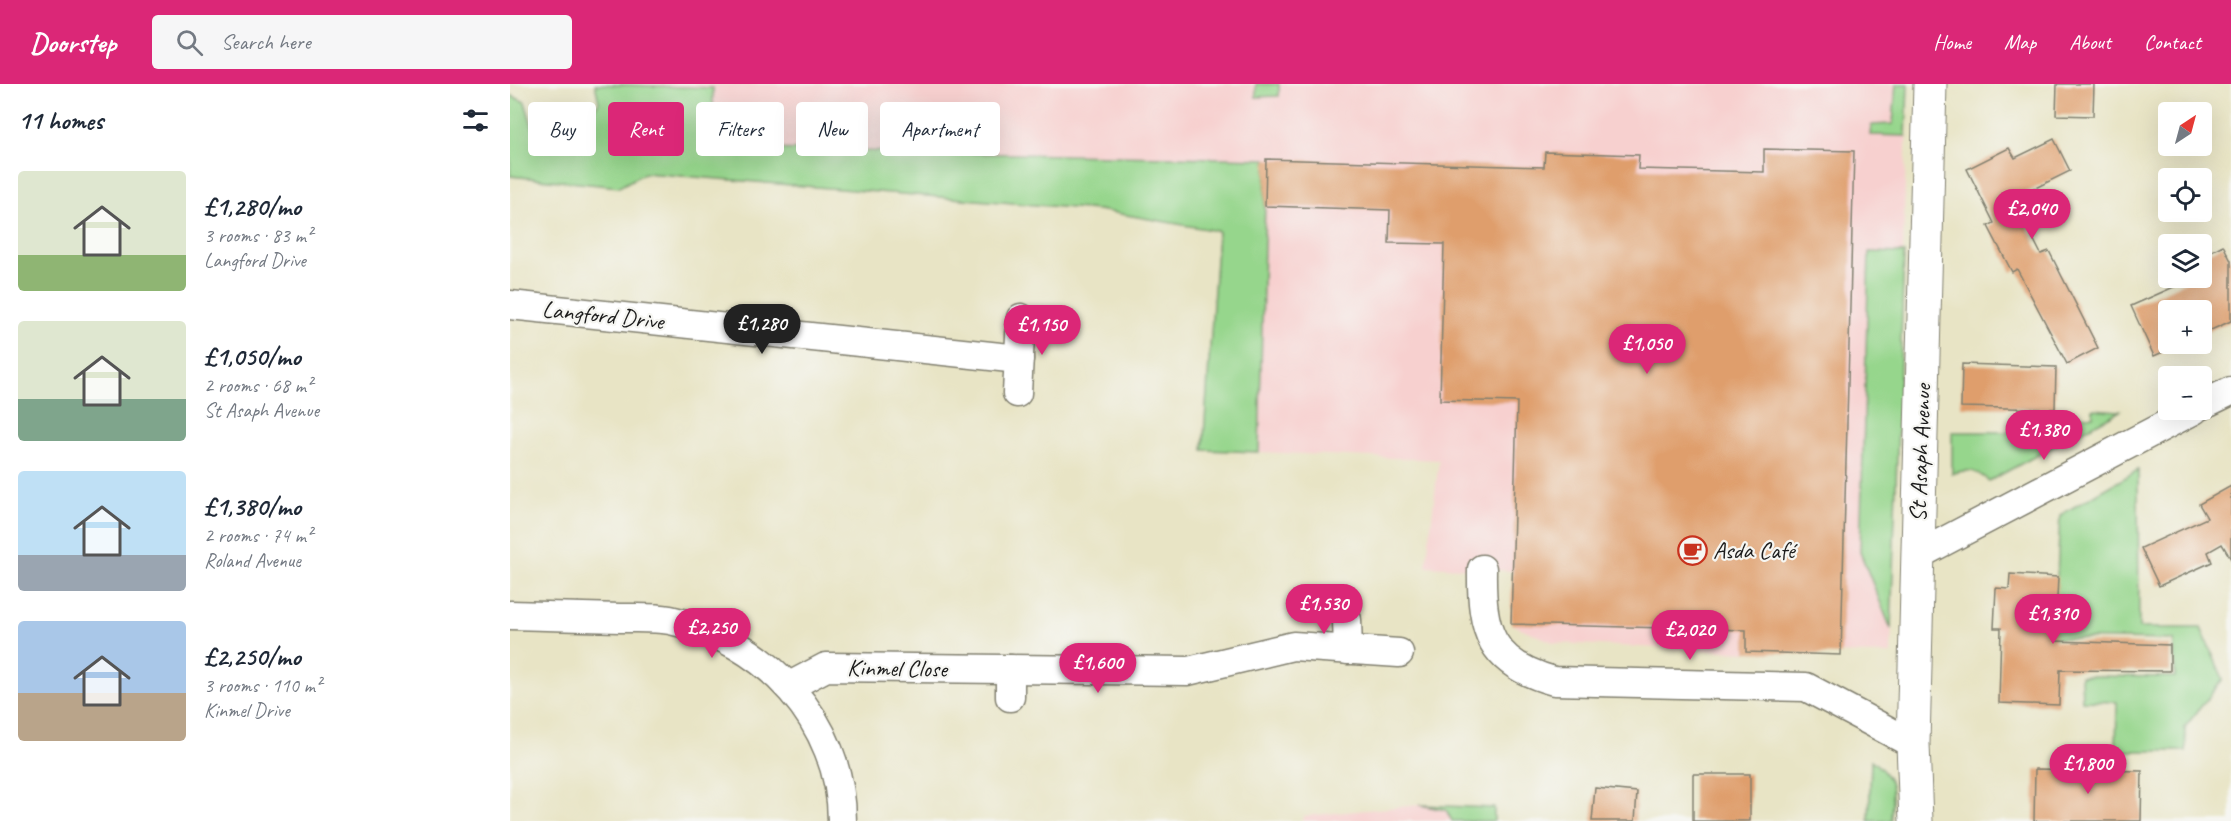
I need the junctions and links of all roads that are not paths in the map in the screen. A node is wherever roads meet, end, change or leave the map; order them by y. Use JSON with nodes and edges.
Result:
{"nodes":[{"id":1,"x":1930,"y":84,"type":"edge"},
{"id":2,"x":510,"y":305,"type":"edge"},
{"id":3,"x":1021,"y":318,"type":"dead end"},
{"id":4,"x":1018,"y":359,"type":"junction"},
{"id":5,"x":2231,"y":391,"type":"edge"},
{"id":6,"x":1017,"y":393,"type":"dead end"},
{"id":7,"x":2212,"y":400,"type":"edge"},
{"id":8,"x":2175,"y":420,"type":"edge"},
{"id":9,"x":1917,"y":555,"type":"junction"},
{"id":10,"x":1482,"y":569,"type":"dead end"},
{"id":11,"x":510,"y":615,"type":"edge"},
{"id":12,"x":1347,"y":620,"type":"dead end"},
{"id":13,"x":1348,"y":650,"type":"junction"},
{"id":14,"x":1399,"y":653,"type":"dead end"},
{"id":15,"x":790,"y":686,"type":"junction"},
{"id":16,"x":1913,"y":744,"type":"junction"},
{"id":17,"x":842,"y":821,"type":"edge"},
{"id":18,"x":1916,"y":821,"type":"edge"}],
"edges":[{"from":1,"to":9,"type":"street","name":"St Asaph Avenue"},
{"from":2,"to":4,"type":"street","name":"Langford Drive"},
{"from":3,"to":4,"type":"street"},
{"from":4,"to":6,"type":"street"},
{"from":5,"to":7,"type":"street"},
{"from":8,"to":9,"type":"street"},
{"from":9,"to":16,"type":"street","name":"St Asaph Avenue"},
{"from":10,"to":16,"type":"street"},
{"from":11,"to":15,"type":"street"},
{"from":12,"to":13,"type":"street"},
{"from":13,"to":14,"type":"street","name":"Kinmel Close"},
{"from":13,"to":15,"type":"street","name":"Kinmel Close"},
{"from":15,"to":17,"type":"street"},
{"from":16,"to":18,"type":"street","name":"St Asaph Avenue"}]}
